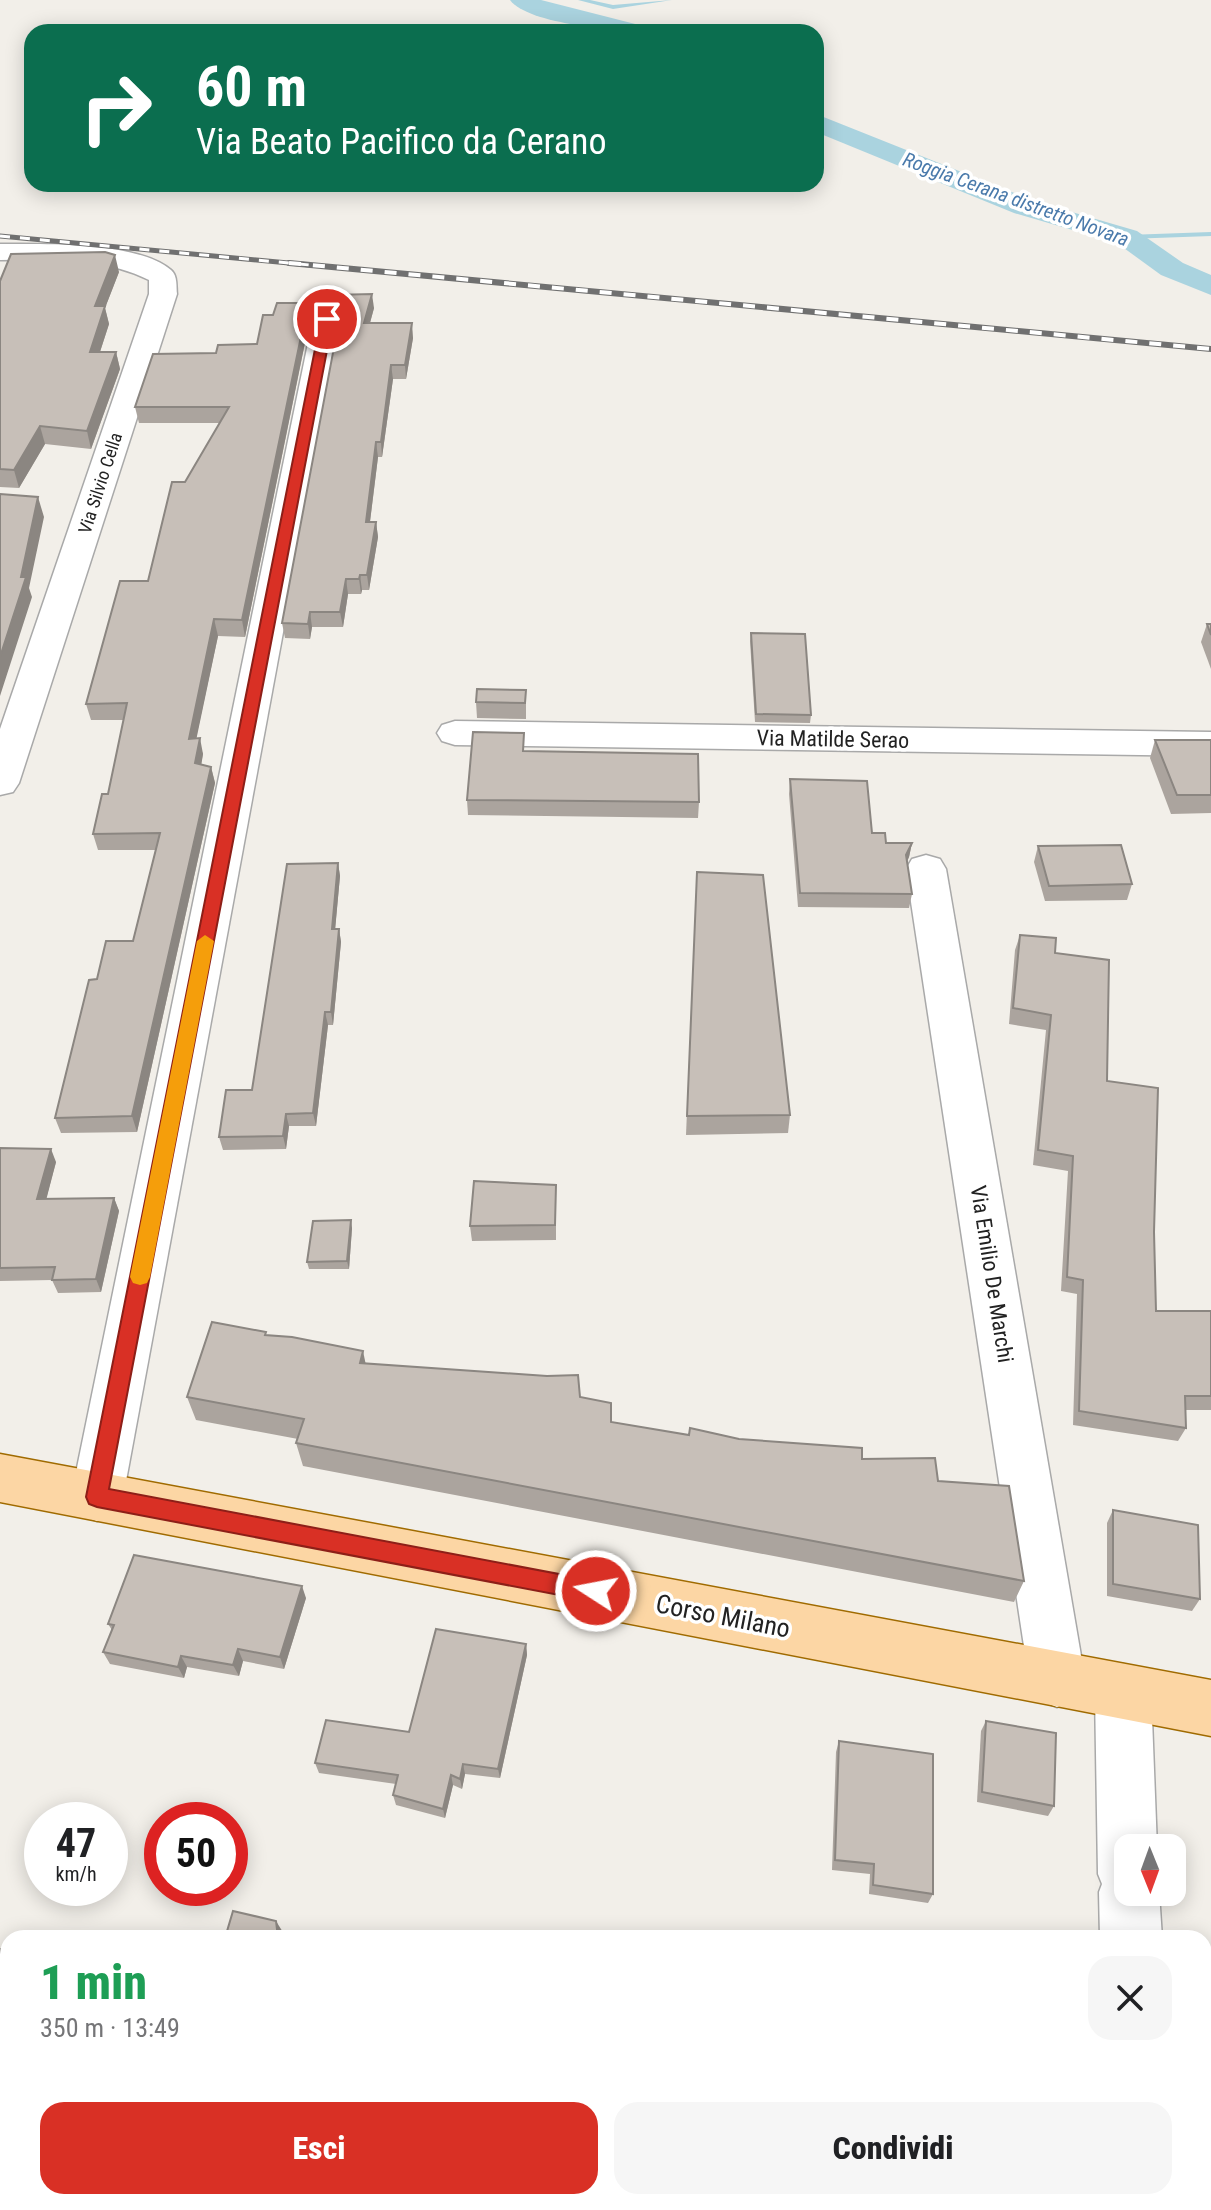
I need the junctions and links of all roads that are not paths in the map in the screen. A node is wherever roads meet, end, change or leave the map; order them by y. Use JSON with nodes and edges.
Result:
{"nodes":[{"id":1,"x":0,"y":252,"type":"edge"},
{"id":2,"x":327,"y":319,"type":"dead end"},
{"id":3,"x":455,"y":733,"type":"dead end"},
{"id":4,"x":1211,"y":744,"type":"edge"},
{"id":5,"x":0,"y":783,"type":"edge"},
{"id":6,"x":926,"y":869,"type":"dead end"},
{"id":7,"x":0,"y":1478,"type":"edge"},
{"id":8,"x":97,"y":1497,"type":"junction"},
{"id":9,"x":1057,"y":1679,"type":"junction"},
{"id":10,"x":1123,"y":1692,"type":"junction"},
{"id":11,"x":1211,"y":1708,"type":"edge"},
{"id":12,"x":1127,"y":1834,"type":"edge"},
{"id":13,"x":1130,"y":1906,"type":"edge"},
{"id":14,"x":1131,"y":1930,"type":"edge"}],
"edges":[{"from":1,"to":5,"type":"street","name":"Via Silvio Cella"},
{"from":2,"to":8,"type":"street"},
{"from":3,"to":4,"type":"street","name":"Via Matilde Serao"},
{"from":6,"to":9,"type":"street","name":"Via Emilio De Marchi"},
{"from":7,"to":8,"type":"main road","name":"Corso Milano"},
{"from":8,"to":9,"type":"main road","name":"Corso Milano"},
{"from":9,"to":10,"type":"main road","name":"Corso Milano"},
{"from":10,"to":11,"type":"main road","name":"Corso Milano"},
{"from":10,"to":12,"type":"street"},
{"from":13,"to":14,"type":"street"}]}
